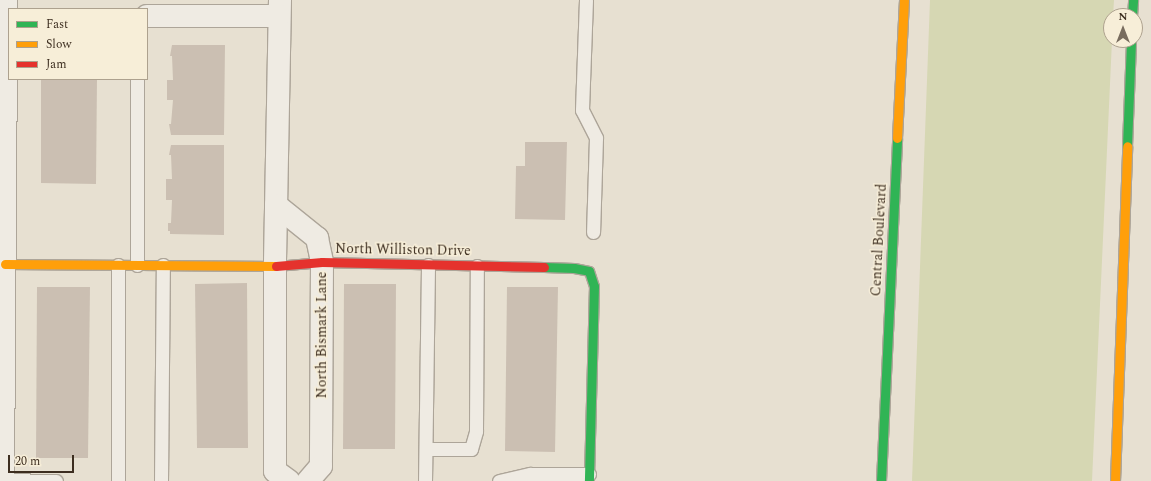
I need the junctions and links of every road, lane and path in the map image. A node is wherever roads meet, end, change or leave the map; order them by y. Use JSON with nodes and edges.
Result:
{"nodes":[{"id":1,"x":586,"y":0,"type":"edge"},
{"id":2,"x":904,"y":0,"type":"edge"},
{"id":3,"x":280,"y":8,"type":"edge"},
{"id":4,"x":7,"y":10,"type":"edge"},
{"id":5,"x":148,"y":16,"type":"edge"},
{"id":6,"x":3,"y":45,"type":"edge"},
{"id":7,"x":1131,"y":48,"type":"edge"},
{"id":8,"x":138,"y":80,"type":"edge"},
{"id":9,"x":276,"y":205,"type":"junction"},
{"id":10,"x":593,"y":232,"type":"dead end"},
{"id":11,"x":322,"y":262,"type":"junction"},
{"id":12,"x":5,"y":264,"type":"junction"},
{"id":13,"x":118,"y":265,"type":"junction"},
{"id":14,"x":138,"y":265,"type":"junction"},
{"id":15,"x":163,"y":265,"type":"junction"},
{"id":16,"x":428,"y":265,"type":"junction"},
{"id":17,"x":275,"y":266,"type":"junction"},
{"id":18,"x":477,"y":266,"type":"junction"},
{"id":19,"x":2,"y":309,"type":"edge"},
{"id":20,"x":426,"y":448,"type":"junction"},
{"id":21,"x":2,"y":474,"type":"edge"},
{"id":22,"x":589,"y":478,"type":"edge"},
{"id":23,"x":56,"y":481,"type":"edge"},
{"id":24,"x":118,"y":481,"type":"edge"},
{"id":25,"x":161,"y":481,"type":"edge"},
{"id":26,"x":289,"y":481,"type":"edge"},
{"id":27,"x":308,"y":481,"type":"edge"},
{"id":28,"x":426,"y":481,"type":"edge"},
{"id":29,"x":499,"y":481,"type":"edge"},
{"id":30,"x":881,"y":481,"type":"edge"},
{"id":31,"x":1115,"y":481,"type":"edge"}],
"edges":[{"from":1,"to":10,"type":"lane"},
{"from":2,"to":30,"type":"street","name":"Central Boulevard"},
{"from":3,"to":5,"type":"street"},
{"from":3,"to":9,"type":"street"},
{"from":4,"to":6,"type":"street"},
{"from":6,"to":12,"type":"street"},
{"from":7,"to":31,"type":"street"},
{"from":8,"to":14,"type":"lane"},
{"from":9,"to":11,"type":"street","name":"North Bismark Lane"},
{"from":9,"to":17,"type":"street"},
{"from":11,"to":16,"type":"street","name":"North Williston Drive"},
{"from":11,"to":17,"type":"street","name":"North Williston Drive"},
{"from":11,"to":27,"type":"street","name":"North Bismark Lane"},
{"from":12,"to":13,"type":"street","name":"North Williston Drive"},
{"from":12,"to":19,"type":"street"},
{"from":13,"to":14,"type":"street","name":"North Williston Drive"},
{"from":13,"to":24,"type":"lane"},
{"from":14,"to":15,"type":"street","name":"North Williston Drive"},
{"from":15,"to":17,"type":"street","name":"North Williston Drive"},
{"from":15,"to":25,"type":"lane"},
{"from":16,"to":18,"type":"street","name":"North Williston Drive"},
{"from":16,"to":20,"type":"lane"},
{"from":17,"to":26,"type":"street"},
{"from":18,"to":20,"type":"lane"},
{"from":18,"to":22,"type":"street","name":"North Williston Drive"},
{"from":19,"to":21,"type":"street"},
{"from":20,"to":28,"type":"lane"},
{"from":21,"to":23,"type":"lane"},
{"from":22,"to":29,"type":"lane"}]}
